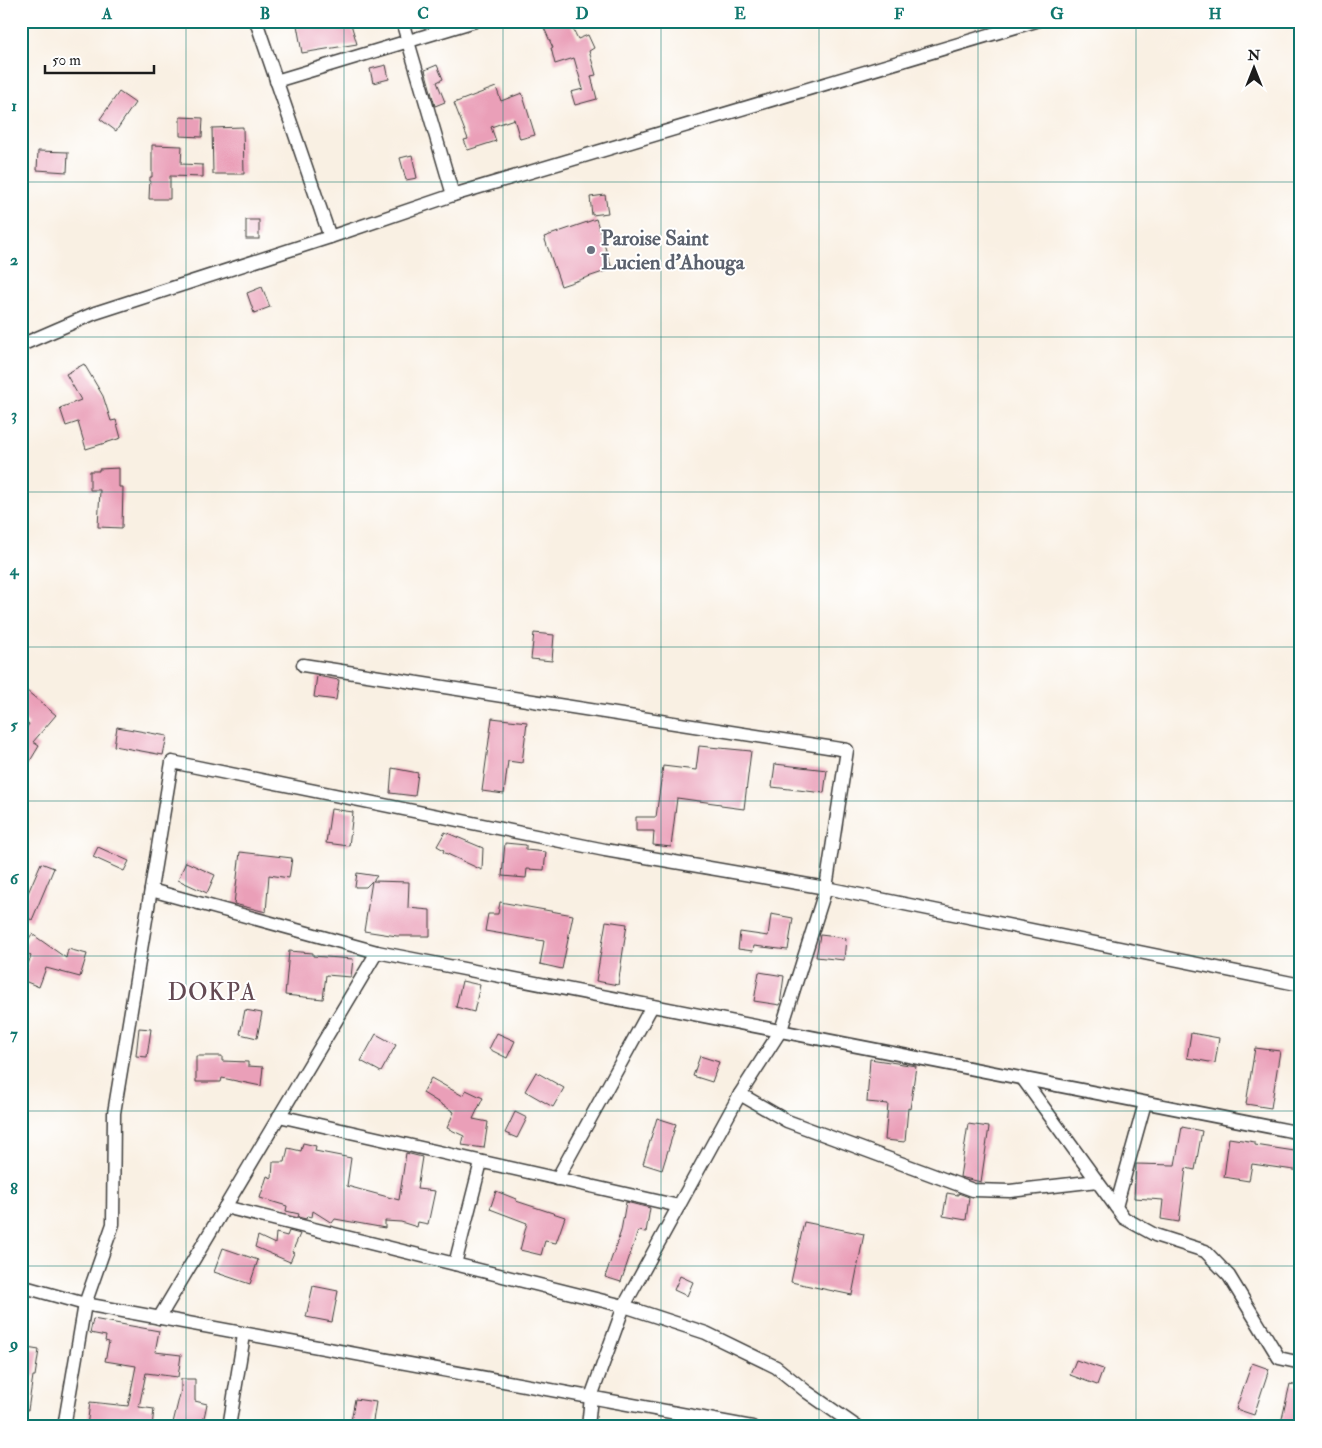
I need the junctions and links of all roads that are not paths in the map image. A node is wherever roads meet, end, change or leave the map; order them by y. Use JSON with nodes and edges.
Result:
{"nodes":[{"id":1,"x":256,"y":21,"type":"edge"},
{"id":2,"x":265,"y":21,"type":"edge"},
{"id":3,"x":402,"y":21,"type":"edge"},
{"id":4,"x":475,"y":21,"type":"edge"},
{"id":5,"x":1036,"y":21,"type":"edge"},
{"id":6,"x":261,"y":36,"type":"junction"},
{"id":7,"x":408,"y":41,"type":"junction"},
{"id":8,"x":276,"y":81,"type":"junction"},
{"id":9,"x":453,"y":194,"type":"junction"},
{"id":10,"x":330,"y":237,"type":"junction"},
{"id":11,"x":21,"y":345,"type":"edge"},
{"id":12,"x":303,"y":665,"type":"dead end"},
{"id":13,"x":826,"y":888,"type":"junction"},
{"id":14,"x":151,"y":890,"type":"junction"},
{"id":15,"x":377,"y":952,"type":"junction"},
{"id":16,"x":1301,"y":985,"type":"edge"},
{"id":17,"x":652,"y":1006,"type":"junction"},
{"id":18,"x":781,"y":1030,"type":"junction"},
{"id":19,"x":1023,"y":1079,"type":"junction"},
{"id":20,"x":740,"y":1094,"type":"junction"},
{"id":21,"x":1145,"y":1103,"type":"junction"},
{"id":22,"x":279,"y":1116,"type":"junction"},
{"id":23,"x":1301,"y":1133,"type":"edge"},
{"id":24,"x":481,"y":1162,"type":"junction"},
{"id":25,"x":557,"y":1179,"type":"junction"},
{"id":26,"x":1096,"y":1181,"type":"junction"},
{"id":27,"x":679,"y":1206,"type":"junction"},
{"id":28,"x":225,"y":1207,"type":"junction"},
{"id":29,"x":1116,"y":1207,"type":"junction"},
{"id":30,"x":455,"y":1264,"type":"junction"},
{"id":31,"x":21,"y":1286,"type":"edge"},
{"id":32,"x":85,"y":1304,"type":"junction"},
{"id":33,"x":624,"y":1306,"type":"junction"},
{"id":34,"x":159,"y":1318,"type":"junction"},
{"id":35,"x":244,"y":1335,"type":"junction"},
{"id":36,"x":1301,"y":1363,"type":"edge"},
{"id":37,"x":591,"y":1397,"type":"junction"},
{"id":38,"x":64,"y":1427,"type":"edge"},
{"id":39,"x":229,"y":1427,"type":"edge"},
{"id":40,"x":588,"y":1427,"type":"edge"},
{"id":41,"x":752,"y":1427,"type":"edge"},
{"id":42,"x":857,"y":1427,"type":"edge"}],
"edges":[{"from":1,"to":6,"type":"street"},
{"from":2,"to":6,"type":"street"},
{"from":3,"to":7,"type":"street"},
{"from":4,"to":7,"type":"street"},
{"from":5,"to":9,"type":"street"},
{"from":6,"to":8,"type":"street"},
{"from":7,"to":8,"type":"street"},
{"from":7,"to":9,"type":"street"},
{"from":8,"to":10,"type":"street"},
{"from":9,"to":10,"type":"street"},
{"from":10,"to":11,"type":"street"},
{"from":12,"to":13,"type":"street"},
{"from":13,"to":14,"type":"street"},
{"from":13,"to":16,"type":"street"},
{"from":13,"to":18,"type":"street"},
{"from":14,"to":15,"type":"street"},
{"from":14,"to":32,"type":"street"},
{"from":15,"to":17,"type":"street"},
{"from":15,"to":22,"type":"street"},
{"from":17,"to":18,"type":"street"},
{"from":17,"to":25,"type":"street"},
{"from":18,"to":19,"type":"street"},
{"from":18,"to":20,"type":"street"},
{"from":19,"to":21,"type":"street"},
{"from":19,"to":26,"type":"street"},
{"from":20,"to":26,"type":"street"},
{"from":20,"to":27,"type":"street"},
{"from":21,"to":23,"type":"street"},
{"from":21,"to":29,"type":"street"},
{"from":22,"to":24,"type":"street"},
{"from":22,"to":28,"type":"street"},
{"from":24,"to":25,"type":"street"},
{"from":24,"to":30,"type":"street"},
{"from":25,"to":27,"type":"street"},
{"from":26,"to":29,"type":"street"},
{"from":27,"to":33,"type":"street"},
{"from":28,"to":30,"type":"street"},
{"from":28,"to":34,"type":"street"},
{"from":29,"to":36,"type":"street"},
{"from":30,"to":33,"type":"street"},
{"from":31,"to":32,"type":"street"},
{"from":32,"to":34,"type":"street"},
{"from":32,"to":38,"type":"street"},
{"from":33,"to":37,"type":"street"},
{"from":33,"to":42,"type":"street"},
{"from":34,"to":35,"type":"street"},
{"from":35,"to":37,"type":"street"},
{"from":35,"to":39,"type":"street"},
{"from":37,"to":40,"type":"street"},
{"from":37,"to":41,"type":"street"}]}
